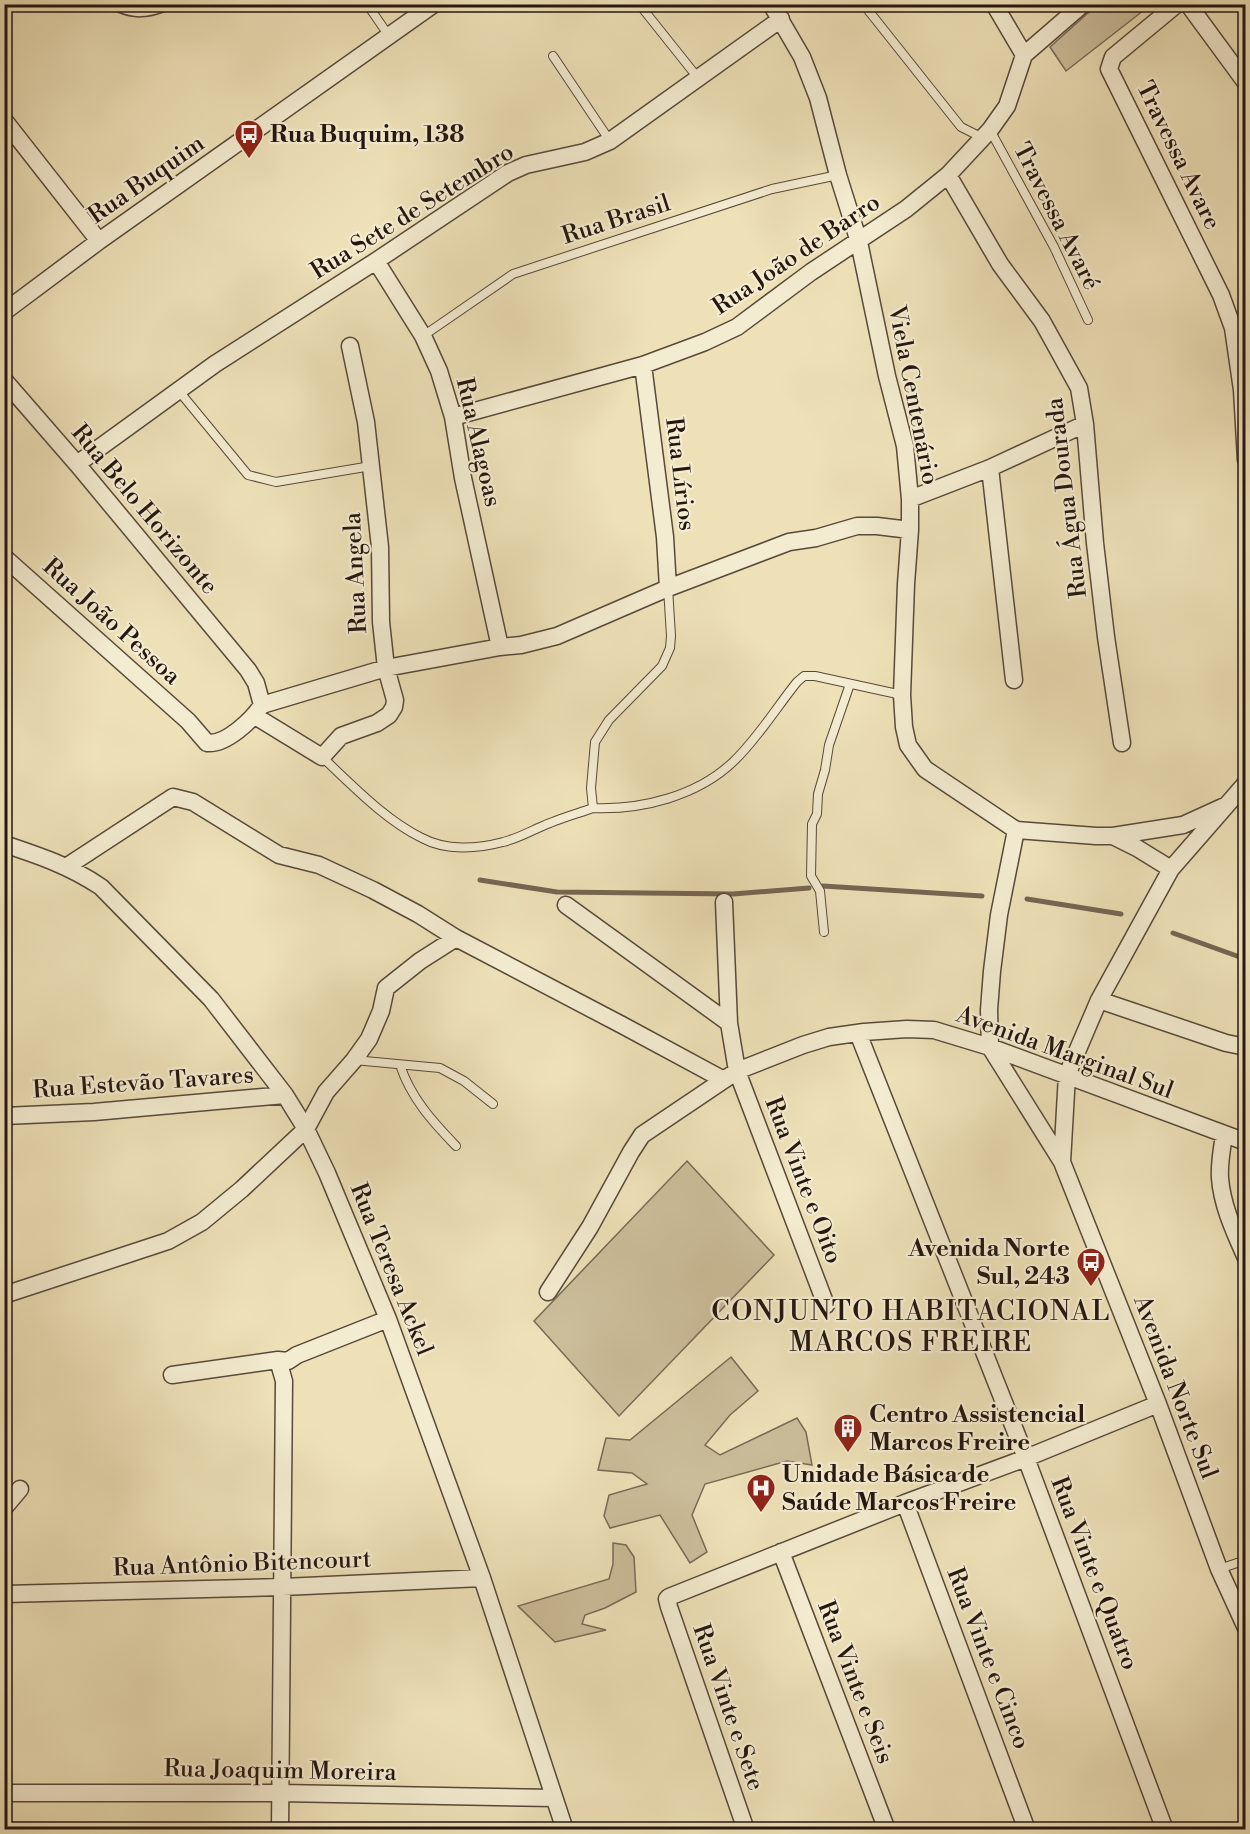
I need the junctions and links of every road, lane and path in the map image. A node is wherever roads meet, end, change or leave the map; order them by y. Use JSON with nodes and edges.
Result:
{"nodes":[{"id":1,"x":121,"y":4,"type":"edge"},
{"id":2,"x":160,"y":4,"type":"edge"},
{"id":3,"x":367,"y":4,"type":"edge"},
{"id":4,"x":434,"y":4,"type":"edge"},
{"id":5,"x":639,"y":4,"type":"edge"},
{"id":6,"x":994,"y":4,"type":"edge"},
{"id":7,"x":1083,"y":4,"type":"edge"},
{"id":8,"x":1177,"y":4,"type":"edge"},
{"id":9,"x":1188,"y":4,"type":"edge"},
{"id":10,"x":868,"y":10,"type":"dead end"},
{"id":11,"x":776,"y":12,"type":"edge"},
{"id":12,"x":389,"y":36,"type":"junction"},
{"id":13,"x":1024,"y":55,"type":"junction"},
{"id":14,"x":553,"y":56,"type":"dead end"},
{"id":15,"x":698,"y":78,"type":"junction"},
{"id":16,"x":1245,"y":83,"type":"edge"},
{"id":17,"x":4,"y":120,"type":"edge"},
{"id":18,"x":987,"y":134,"type":"junction"},
{"id":19,"x":610,"y":141,"type":"junction"},
{"id":20,"x":838,"y":175,"type":"junction"},
{"id":21,"x":948,"y":175,"type":"junction"},
{"id":22,"x":99,"y":241,"type":"junction"},
{"id":23,"x":859,"y":242,"type":"junction"},
{"id":24,"x":376,"y":261,"type":"junction"},
{"id":25,"x":4,"y":312,"type":"edge"},
{"id":26,"x":1088,"y":320,"type":"dead end"},
{"id":27,"x":423,"y":336,"type":"junction"},
{"id":28,"x":350,"y":346,"type":"dead end"},
{"id":29,"x":643,"y":365,"type":"junction"},
{"id":30,"x":4,"y":380,"type":"edge"},
{"id":31,"x":178,"y":390,"type":"junction"},
{"id":32,"x":453,"y":417,"type":"junction"},
{"id":33,"x":1085,"y":423,"type":"junction"},
{"id":34,"x":1245,"y":460,"type":"edge"},
{"id":35,"x":77,"y":464,"type":"junction"},
{"id":36,"x":371,"y":466,"type":"junction"},
{"id":37,"x":990,"y":468,"type":"junction"},
{"id":38,"x":910,"y":499,"type":"junction"},
{"id":39,"x":910,"y":530,"type":"junction"},
{"id":40,"x":4,"y":557,"type":"edge"},
{"id":41,"x":668,"y":588,"type":"junction"},
{"id":42,"x":500,"y":647,"type":"junction"},
{"id":43,"x":386,"y":668,"type":"junction"},
{"id":44,"x":1014,"y":681,"type":"dead end"},
{"id":45,"x":850,"y":684,"type":"junction"},
{"id":46,"x":902,"y":695,"type":"junction"},
{"id":47,"x":258,"y":710,"type":"junction"},
{"id":48,"x":1122,"y":743,"type":"dead end"},
{"id":49,"x":322,"y":757,"type":"junction"},
{"id":50,"x":1245,"y":783,"type":"edge"},
{"id":51,"x":1227,"y":805,"type":"junction"},
{"id":52,"x":593,"y":808,"type":"junction"},
{"id":53,"x":1016,"y":830,"type":"junction"},
{"id":54,"x":1113,"y":836,"type":"junction"},
{"id":55,"x":4,"y":844,"type":"edge"},
{"id":56,"x":66,"y":867,"type":"junction"},
{"id":57,"x":1171,"y":869,"type":"junction"},
{"id":58,"x":724,"y":902,"type":"dead end"},
{"id":59,"x":566,"y":905,"type":"dead end"},
{"id":60,"x":824,"y":932,"type":"dead end"},
{"id":61,"x":456,"y":938,"type":"junction"},
{"id":62,"x":1099,"y":1000,"type":"junction"},
{"id":63,"x":729,"y":1023,"type":"junction"},
{"id":64,"x":858,"y":1033,"type":"junction"},
{"id":65,"x":990,"y":1047,"type":"junction"},
{"id":66,"x":1245,"y":1047,"type":"edge"},
{"id":67,"x":354,"y":1060,"type":"junction"},
{"id":68,"x":400,"y":1065,"type":"junction"},
{"id":69,"x":1067,"y":1075,"type":"junction"},
{"id":70,"x":731,"y":1076,"type":"junction"},
{"id":71,"x":285,"y":1095,"type":"junction"},
{"id":72,"x":493,"y":1104,"type":"dead end"},
{"id":73,"x":4,"y":1116,"type":"edge"},
{"id":74,"x":306,"y":1128,"type":"junction"},
{"id":75,"x":1224,"y":1135,"type":"junction"},
{"id":76,"x":1245,"y":1142,"type":"edge"},
{"id":77,"x":456,"y":1146,"type":"dead end"},
{"id":78,"x":1062,"y":1162,"type":"junction"},
{"id":79,"x":1245,"y":1258,"type":"edge"},
{"id":80,"x":548,"y":1292,"type":"dead end"},
{"id":81,"x":4,"y":1295,"type":"edge"},
{"id":82,"x":826,"y":1305,"type":"dead end"},
{"id":83,"x":388,"y":1319,"type":"junction"},
{"id":84,"x":279,"y":1360,"type":"junction"},
{"id":85,"x":172,"y":1375,"type":"dead end"},
{"id":86,"x":1158,"y":1404,"type":"junction"},
{"id":87,"x":1026,"y":1458,"type":"junction"},
{"id":88,"x":20,"y":1489,"type":"dead end"},
{"id":89,"x":905,"y":1503,"type":"junction"},
{"id":90,"x":4,"y":1508,"type":"edge"},
{"id":91,"x":781,"y":1552,"type":"junction"},
{"id":92,"x":1245,"y":1560,"type":"edge"},
{"id":93,"x":1219,"y":1569,"type":"junction"},
{"id":94,"x":482,"y":1578,"type":"junction"},
{"id":95,"x":283,"y":1587,"type":"junction"},
{"id":96,"x":4,"y":1594,"type":"edge"},
{"id":97,"x":1245,"y":1628,"type":"edge"},
{"id":98,"x":4,"y":1793,"type":"edge"},
{"id":99,"x":281,"y":1793,"type":"junction"},
{"id":100,"x":554,"y":1798,"type":"junction"},
{"id":101,"x":280,"y":1830,"type":"edge"},
{"id":102,"x":565,"y":1830,"type":"edge"},
{"id":103,"x":746,"y":1830,"type":"edge"},
{"id":104,"x":887,"y":1830,"type":"edge"},
{"id":105,"x":1028,"y":1830,"type":"edge"},
{"id":106,"x":1165,"y":1830,"type":"edge"}],
"edges":[{"from":1,"to":2,"type":"street"},
{"from":3,"to":12,"type":"lane"},
{"from":4,"to":12,"type":"street","name":"Rua Buquim"},
{"from":5,"to":15,"type":"lane"},
{"from":6,"to":13,"type":"street"},
{"from":7,"to":13,"type":"street"},
{"from":8,"to":34,"type":"street","name":"Travessa Avare"},
{"from":9,"to":16,"type":"street"},
{"from":10,"to":18,"type":"lane"},
{"from":11,"to":15,"type":"street","name":"Rua Sete de Setembro"},
{"from":11,"to":20,"type":"street","name":"Viela Centenário"},
{"from":12,"to":22,"type":"street","name":"Rua Buquim"},
{"from":13,"to":18,"type":"street","name":"Rua João de Barro"},
{"from":14,"to":19,"type":"lane"},
{"from":15,"to":19,"type":"street","name":"Rua Sete de Setembro"},
{"from":17,"to":22,"type":"street"},
{"from":18,"to":21,"type":"street","name":"Rua João de Barro"},
{"from":18,"to":26,"type":"lane","name":"Travessa Avaré"},
{"from":19,"to":24,"type":"street","name":"Rua Sete de Setembro"},
{"from":20,"to":23,"type":"street","name":"Viela Centenário"},
{"from":20,"to":27,"type":"lane","name":"Rua Brasil"},
{"from":21,"to":23,"type":"street","name":"Rua João de Barro"},
{"from":21,"to":33,"type":"street","name":"Rua Água Dourada"},
{"from":22,"to":25,"type":"street","name":"Rua Buquim"},
{"from":23,"to":29,"type":"street","name":"Rua João de Barro"},
{"from":23,"to":38,"type":"street","name":"Viela Centenário"},
{"from":24,"to":27,"type":"street","name":"Rua Alagoas"},
{"from":24,"to":31,"type":"street","name":"Rua Sete de Setembro"},
{"from":27,"to":32,"type":"street","name":"Rua Alagoas"},
{"from":28,"to":36,"type":"street","name":"Rua Angela"},
{"from":29,"to":32,"type":"street","name":"Rua João de Barro"},
{"from":29,"to":41,"type":"street","name":"Rua Lírios"},
{"from":30,"to":35,"type":"street","name":"Rua Belo Horizonte"},
{"from":31,"to":35,"type":"street","name":"Rua Sete de Setembro"},
{"from":31,"to":36,"type":"lane"},
{"from":32,"to":42,"type":"street","name":"Rua Alagoas"},
{"from":33,"to":37,"type":"street"},
{"from":33,"to":48,"type":"street","name":"Rua Água Dourada"},
{"from":35,"to":47,"type":"street","name":"Rua Belo Horizonte"},
{"from":36,"to":43,"type":"street","name":"Rua Angela"},
{"from":37,"to":38,"type":"street"},
{"from":37,"to":44,"type":"street"},
{"from":38,"to":39,"type":"street","name":"Viela Centenário"},
{"from":39,"to":41,"type":"street"},
{"from":39,"to":46,"type":"street","name":"Viela Centenário"},
{"from":40,"to":47,"type":"street","name":"Rua João Pessoa"},
{"from":41,"to":42,"type":"street"},
{"from":41,"to":52,"type":"lane"},
{"from":42,"to":43,"type":"street"},
{"from":43,"to":47,"type":"street"},
{"from":43,"to":49,"type":"street","name":"Rua Angela"},
{"from":45,"to":46,"type":"lane"},
{"from":45,"to":52,"type":"lane"},
{"from":45,"to":60,"type":"lane"},
{"from":46,"to":53,"type":"street","name":"Viela Centenário"},
{"from":47,"to":49,"type":"street"},
{"from":49,"to":52,"type":"lane"},
{"from":50,"to":51,"type":"street","name":"Avenida Norte Sul"},
{"from":51,"to":54,"type":"street"},
{"from":51,"to":57,"type":"street","name":"Avenida Norte Sul"},
{"from":53,"to":54,"type":"street"},
{"from":53,"to":65,"type":"street"},
{"from":54,"to":57,"type":"street"},
{"from":55,"to":56,"type":"street","name":"Rua Teresa Ackel"},
{"from":56,"to":61,"type":"street"},
{"from":56,"to":71,"type":"street","name":"Rua Teresa Ackel"},
{"from":57,"to":62,"type":"street","name":"Avenida Norte Sul"},
{"from":58,"to":63,"type":"street","name":"Rua Vinte e Oito"},
{"from":59,"to":63,"type":"street"},
{"from":61,"to":67,"type":"street"},
{"from":61,"to":70,"type":"street"},
{"from":62,"to":66,"type":"street"},
{"from":62,"to":69,"type":"street","name":"Avenida Norte Sul"},
{"from":63,"to":70,"type":"street","name":"Rua Vinte e Oito"},
{"from":64,"to":65,"type":"street","name":"Avenida Marginal Sul"},
{"from":64,"to":70,"type":"street","name":"Avenida Marginal Sul"},
{"from":64,"to":87,"type":"street","name":"Rua Vinte e Quatro"},
{"from":65,"to":69,"type":"street","name":"Avenida Marginal Sul"},
{"from":65,"to":78,"type":"street","name":"Avenida Norte Sul"},
{"from":67,"to":68,"type":"lane"},
{"from":67,"to":74,"type":"street"},
{"from":68,"to":72,"type":"lane"},
{"from":68,"to":77,"type":"lane"},
{"from":69,"to":75,"type":"street","name":"Avenida Marginal Sul"},
{"from":69,"to":78,"type":"street","name":"Avenida Norte Sul"},
{"from":70,"to":80,"type":"street","name":"Avenida Marginal Sul"},
{"from":70,"to":82,"type":"street","name":"Rua Vinte e Oito"},
{"from":71,"to":73,"type":"street","name":"Rua Estevão Tavares"},
{"from":71,"to":74,"type":"street","name":"Rua Teresa Ackel"},
{"from":74,"to":81,"type":"street"},
{"from":74,"to":83,"type":"street","name":"Rua Teresa Ackel"},
{"from":75,"to":76,"type":"street","name":"Avenida Marginal Sul"},
{"from":75,"to":79,"type":"street"},
{"from":78,"to":86,"type":"street","name":"Avenida Norte Sul"},
{"from":83,"to":84,"type":"street"},
{"from":83,"to":94,"type":"street","name":"Rua Teresa Ackel"},
{"from":84,"to":85,"type":"street"},
{"from":84,"to":95,"type":"street"},
{"from":86,"to":87,"type":"street"},
{"from":86,"to":93,"type":"street","name":"Avenida Norte Sul"},
{"from":87,"to":89,"type":"street"},
{"from":87,"to":106,"type":"street","name":"Rua Vinte e Quatro"},
{"from":88,"to":90,"type":"street"},
{"from":89,"to":91,"type":"street"},
{"from":89,"to":105,"type":"street","name":"Rua Vinte e Cinco"},
{"from":91,"to":103,"type":"street","name":"Rua Vinte e Sete"},
{"from":91,"to":104,"type":"street","name":"Rua Vinte e Seis"},
{"from":92,"to":93,"type":"lane"},
{"from":93,"to":97,"type":"street","name":"Avenida Norte Sul"},
{"from":94,"to":95,"type":"street","name":"Rua Antônio Bitencourt"},
{"from":94,"to":100,"type":"street","name":"Rua Teresa Ackel"},
{"from":95,"to":96,"type":"street","name":"Rua Antônio Bitencourt"},
{"from":95,"to":99,"type":"street"},
{"from":98,"to":99,"type":"street","name":"Rua Joaquim Moreira"},
{"from":99,"to":100,"type":"street","name":"Rua Joaquim Moreira"},
{"from":99,"to":101,"type":"street"},
{"from":100,"to":102,"type":"street","name":"Rua Teresa Ackel"}]}
